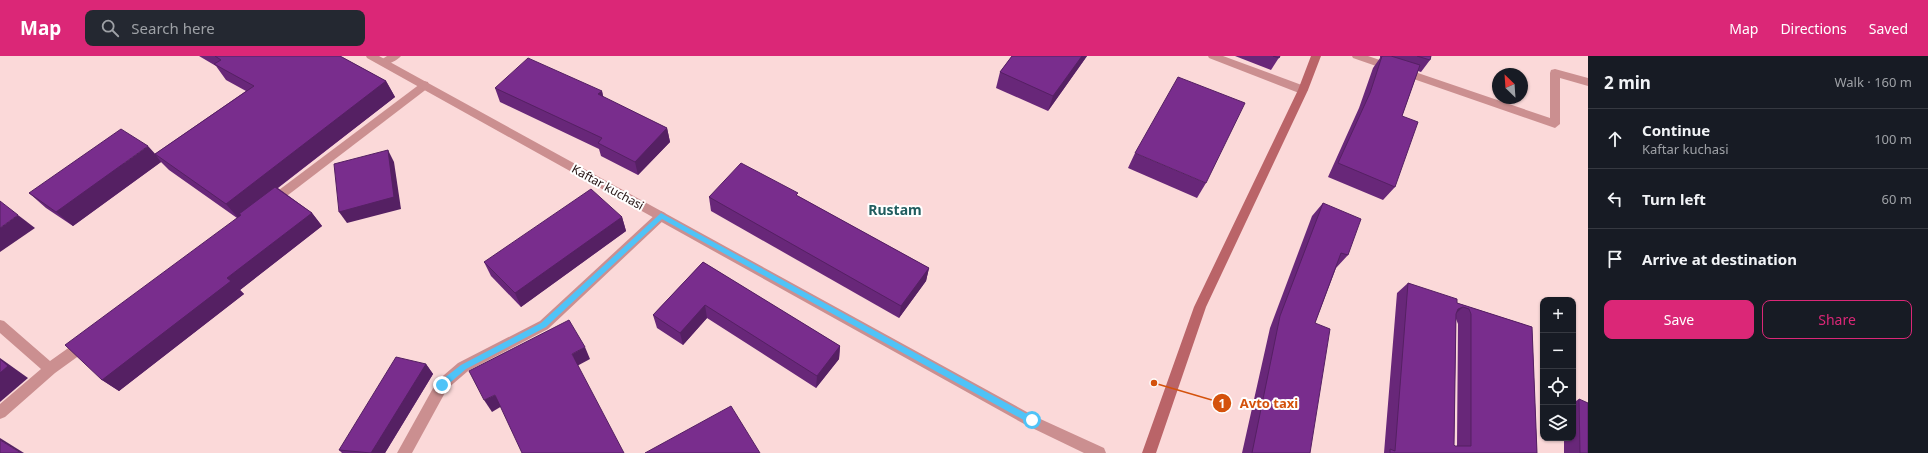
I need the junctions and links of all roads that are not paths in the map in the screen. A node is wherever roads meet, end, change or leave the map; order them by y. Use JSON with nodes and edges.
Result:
{"nodes":[{"id":1,"x":371,"y":56,"type":"edge"},
{"id":2,"x":396,"y":56,"type":"edge"},
{"id":3,"x":1213,"y":56,"type":"edge"},
{"id":4,"x":1316,"y":56,"type":"edge"},
{"id":5,"x":1357,"y":56,"type":"edge"},
{"id":6,"x":383,"y":62,"type":"junction"},
{"id":7,"x":1588,"y":82,"type":"edge"},
{"id":8,"x":424,"y":85,"type":"junction"},
{"id":9,"x":1303,"y":90,"type":"junction"},
{"id":10,"x":259,"y":211,"type":"edge"},
{"id":11,"x":661,"y":216,"type":"junction"},
{"id":12,"x":0,"y":325,"type":"edge"},
{"id":13,"x":95,"y":336,"type":"edge"},
{"id":14,"x":50,"y":369,"type":"junction"},
{"id":15,"x":0,"y":413,"type":"edge"},
{"id":16,"x":404,"y":453,"type":"edge"},
{"id":17,"x":1099,"y":453,"type":"edge"},
{"id":18,"x":1149,"y":453,"type":"edge"}],
"edges":[{"from":1,"to":6,"type":"street","name":"Kaftar kuchasi"},
{"from":2,"to":6,"type":"street"},
{"from":3,"to":9,"type":"street"},
{"from":4,"to":9,"type":"main road"},
{"from":5,"to":7,"type":"street"},
{"from":6,"to":8,"type":"street","name":"Kaftar kuchasi"},
{"from":8,"to":10,"type":"street"},
{"from":8,"to":11,"type":"street","name":"Kaftar kuchasi"},
{"from":9,"to":18,"type":"main road"},
{"from":11,"to":16,"type":"street"},
{"from":11,"to":17,"type":"street","name":"Kaftar kuchasi"},
{"from":12,"to":14,"type":"street"},
{"from":13,"to":14,"type":"street"},
{"from":14,"to":15,"type":"street"}]}
